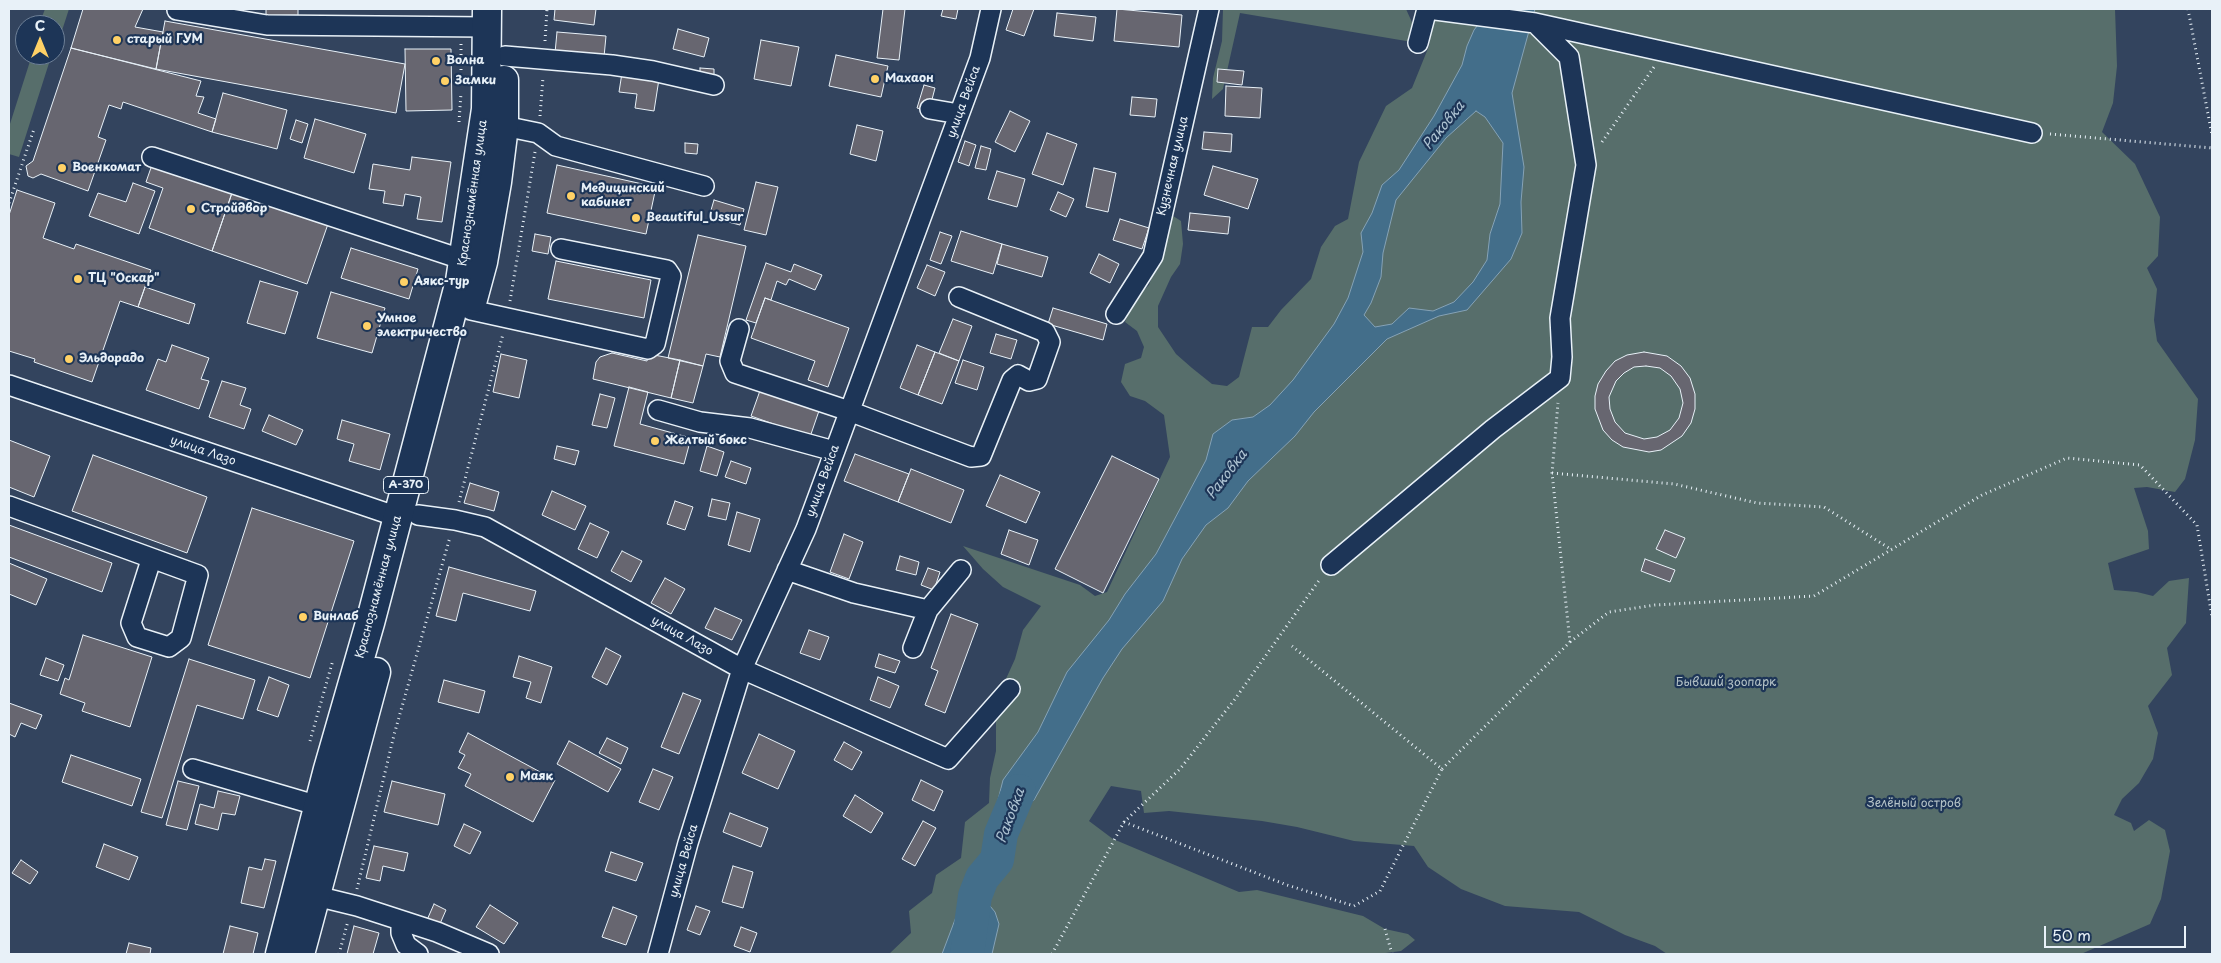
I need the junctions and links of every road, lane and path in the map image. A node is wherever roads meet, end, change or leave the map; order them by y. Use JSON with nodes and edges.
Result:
{"nodes":[{"id":1,"x":547,"y":9,"type":"edge"},
{"id":2,"x":991,"y":9,"type":"edge"},
{"id":3,"x":1209,"y":9,"type":"edge"},
{"id":4,"x":1428,"y":9,"type":"edge"},
{"id":5,"x":2188,"y":9,"type":"edge"},
{"id":6,"x":177,"y":10,"type":"dead end"},
{"id":7,"x":493,"y":15,"type":"edge"},
{"id":8,"x":1535,"y":23,"type":"junction"},
{"id":9,"x":1418,"y":43,"type":"dead end"},
{"id":10,"x":1664,"y":52,"type":"junction"},
{"id":11,"x":505,"y":56,"type":"junction"},
{"id":12,"x":544,"y":59,"type":"junction"},
{"id":13,"x":714,"y":85,"type":"dead end"},
{"id":14,"x":930,"y":109,"type":"dead end"},
{"id":15,"x":959,"y":114,"type":"junction"},
{"id":16,"x":504,"y":126,"type":"junction"},
{"id":17,"x":34,"y":129,"type":"dead end"},
{"id":18,"x":538,"y":133,"type":"junction"},
{"id":19,"x":2032,"y":133,"type":"joint"},
{"id":20,"x":2212,"y":135,"type":"edge"},
{"id":21,"x":2212,"y":148,"type":"edge"},
{"id":22,"x":152,"y":157,"type":"dead end"},
{"id":23,"x":1586,"y":165,"type":"junction"},
{"id":24,"x":704,"y":186,"type":"dead end"},
{"id":25,"x":9,"y":203,"type":"edge"},
{"id":26,"x":561,"y":249,"type":"dead end"},
{"id":27,"x":473,"y":262,"type":"junction"},
{"id":28,"x":959,"y":297,"type":"dead end"},
{"id":29,"x":471,"y":310,"type":"junction"},
{"id":30,"x":1116,"y":314,"type":"dead end"},
{"id":31,"x":507,"y":317,"type":"junction"},
{"id":32,"x":739,"y":329,"type":"dead end"},
{"id":33,"x":1560,"y":378,"type":"junction"},
{"id":34,"x":9,"y":385,"type":"edge"},
{"id":35,"x":658,"y":410,"type":"dead end"},
{"id":36,"x":850,"y":411,"type":"junction"},
{"id":37,"x":834,"y":451,"type":"junction"},
{"id":38,"x":1552,"y":472,"type":"junction"},
{"id":39,"x":9,"y":506,"type":"edge"},
{"id":40,"x":408,"y":516,"type":"junction"},
{"id":41,"x":455,"y":520,"type":"junction"},
{"id":42,"x":1892,"y":550,"type":"junction"},
{"id":43,"x":151,"y":560,"type":"junction"},
{"id":44,"x":1330,"y":565,"type":"joint"},
{"id":45,"x":787,"y":570,"type":"junction"},
{"id":46,"x":961,"y":570,"type":"dead end"},
{"id":47,"x":928,"y":610,"type":"junction"},
{"id":48,"x":2212,"y":617,"type":"edge"},
{"id":49,"x":1570,"y":642,"type":"junction"},
{"id":50,"x":1292,"y":646,"type":"dead end"},
{"id":51,"x":913,"y":648,"type":"dead end"},
{"id":52,"x":742,"y":669,"type":"junction"},
{"id":53,"x":1010,"y":689,"type":"dead end"},
{"id":54,"x":350,"y":728,"type":"junction"},
{"id":55,"x":193,"y":769,"type":"dead end"},
{"id":56,"x":1442,"y":769,"type":"junction"},
{"id":57,"x":319,"y":806,"type":"junction"},
{"id":58,"x":1124,"y":822,"type":"junction"},
{"id":59,"x":316,"y":896,"type":"junction"},
{"id":60,"x":353,"y":905,"type":"junction"},
{"id":61,"x":401,"y":922,"type":"junction"},
{"id":62,"x":1385,"y":929,"type":"dead end"},
{"id":63,"x":280,"y":954,"type":"edge"},
{"id":64,"x":300,"y":954,"type":"edge"},
{"id":65,"x":339,"y":954,"type":"edge"},
{"id":66,"x":418,"y":954,"type":"edge"},
{"id":67,"x":489,"y":954,"type":"edge"},
{"id":68,"x":658,"y":954,"type":"edge"},
{"id":69,"x":1052,"y":954,"type":"edge"},
{"id":70,"x":1392,"y":954,"type":"edge"}],
"edges":[{"from":1,"to":12,"type":"path"},
{"from":2,"to":15,"type":"street","name":"улица Вейса"},
{"from":3,"to":30,"type":"street","name":"Кузнечная улица"},
{"from":4,"to":8,"type":"street"},
{"from":4,"to":9,"type":"street"},
{"from":5,"to":20,"type":"path"},
{"from":6,"to":7,"type":"street"},
{"from":7,"to":11,"type":"highway","name":"Краснознамённая улица","number":"А-370"},
{"from":7,"to":27,"type":"highway","name":"Краснознамённая улица","number":"А-370"},
{"from":8,"to":10,"type":"street"},
{"from":8,"to":23,"type":"street"},
{"from":10,"to":19,"type":"street"},
{"from":10,"to":23,"type":"path"},
{"from":11,"to":12,"type":"street"},
{"from":11,"to":16,"type":"highway","name":"Краснознамённая улица","number":"А-370"},
{"from":12,"to":13,"type":"street"},
{"from":12,"to":18,"type":"path"},
{"from":14,"to":15,"type":"street"},
{"from":15,"to":36,"type":"street","name":"улица Вейса"},
{"from":16,"to":18,"type":"street"},
{"from":16,"to":27,"type":"highway","name":"Краснознамённая улица","number":"А-370"},
{"from":17,"to":25,"type":"path"},
{"from":18,"to":24,"type":"street"},
{"from":18,"to":31,"type":"path"},
{"from":19,"to":21,"type":"path"},
{"from":22,"to":27,"type":"street"},
{"from":23,"to":33,"type":"street"},
{"from":26,"to":31,"type":"street"},
{"from":27,"to":29,"type":"highway","name":"Краснознамённая улица","number":"А-370"},
{"from":27,"to":40,"type":"highway","name":"Краснознамённая улица","number":"А-370"},
{"from":28,"to":36,"type":"street"},
{"from":29,"to":31,"type":"street"},
{"from":29,"to":40,"type":"highway","name":"Краснознамённая улица","number":"А-370"},
{"from":31,"to":41,"type":"path"},
{"from":32,"to":36,"type":"street"},
{"from":33,"to":38,"type":"path"},
{"from":33,"to":44,"type":"street"},
{"from":34,"to":40,"type":"street","name":"улица Лазо"},
{"from":35,"to":37,"type":"street"},
{"from":36,"to":37,"type":"street","name":"улица Вейса"},
{"from":37,"to":45,"type":"street","name":"улица Вейса"},
{"from":38,"to":42,"type":"path"},
{"from":38,"to":49,"type":"path"},
{"from":39,"to":43,"type":"street"},
{"from":40,"to":41,"type":"street","name":"улица Лазо"},
{"from":40,"to":54,"type":"highway","name":"Краснознамённая улица","number":"А-370"},
{"from":41,"to":52,"type":"street","name":"улица Лазо"},
{"from":41,"to":60,"type":"path"},
{"from":42,"to":48,"type":"path"},
{"from":42,"to":49,"type":"path"},
{"from":43,"to":43,"type":"street"},
{"from":44,"to":58,"type":"path"},
{"from":45,"to":47,"type":"street"},
{"from":45,"to":52,"type":"street","name":"улица Вейса"},
{"from":46,"to":47,"type":"street"},
{"from":47,"to":51,"type":"street"},
{"from":49,"to":56,"type":"path"},
{"from":50,"to":56,"type":"path"},
{"from":52,"to":53,"type":"street","name":"улица Лазо"},
{"from":52,"to":68,"type":"street","name":"улица Вейса"},
{"from":54,"to":57,"type":"highway","name":"Краснознамённая улица","number":"А-370"},
{"from":54,"to":59,"type":"highway","name":"Краснознамённая улица","number":"А-370"},
{"from":55,"to":57,"type":"street"},
{"from":56,"to":58,"type":"path"},
{"from":57,"to":63,"type":"highway","name":"Краснознамённая улица","number":"А-370"},
{"from":58,"to":69,"type":"path"},
{"from":59,"to":60,"type":"street"},
{"from":59,"to":64,"type":"highway","name":"Краснознамённая улица","number":"А-370"},
{"from":60,"to":61,"type":"street"},
{"from":60,"to":65,"type":"path"},
{"from":61,"to":66,"type":"street"},
{"from":61,"to":67,"type":"street"},
{"from":62,"to":70,"type":"path"}]}
